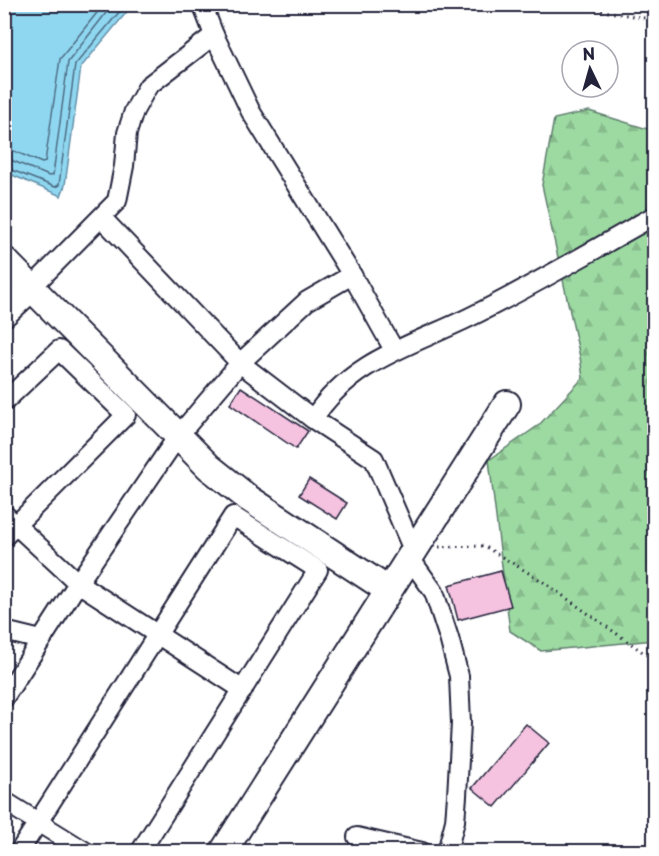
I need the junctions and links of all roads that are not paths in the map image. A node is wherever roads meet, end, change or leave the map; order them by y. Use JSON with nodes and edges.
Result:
{"nodes":[{"id":1,"x":202,"y":4,"type":"edge"},
{"id":2,"x":214,"y":35,"type":"junction"},
{"id":3,"x":654,"y":216,"type":"edge"},
{"id":4,"x":102,"y":219,"type":"junction"},
{"id":5,"x":4,"y":260,"type":"edge"},
{"id":6,"x":352,"y":275,"type":"junction"},
{"id":7,"x":31,"y":288,"type":"junction"},
{"id":8,"x":4,"y":313,"type":"edge"},
{"id":9,"x":394,"y":350,"type":"junction"},
{"id":10,"x":240,"y":363,"type":"junction"},
{"id":11,"x":4,"y":402,"type":"edge"},
{"id":12,"x":507,"y":404,"type":"dead end"},
{"id":13,"x":313,"y":419,"type":"junction"},
{"id":14,"x":178,"y":436,"type":"junction"},
{"id":15,"x":8,"y":525,"type":"edge"},
{"id":16,"x":411,"y":553,"type":"junction"},
{"id":17,"x":78,"y":582,"type":"junction"},
{"id":18,"x":388,"y":590,"type":"junction"},
{"id":19,"x":4,"y":631,"type":"edge"},
{"id":20,"x":158,"y":634,"type":"junction"},
{"id":21,"x":41,"y":640,"type":"junction"},
{"id":22,"x":243,"y":690,"type":"junction"},
{"id":23,"x":4,"y":698,"type":"edge"},
{"id":24,"x":4,"y":801,"type":"edge"},
{"id":25,"x":38,"y":822,"type":"junction"},
{"id":26,"x":357,"y":837,"type":"dead end"},
{"id":27,"x":19,"y":852,"type":"edge"},
{"id":28,"x":86,"y":852,"type":"edge"},
{"id":29,"x":140,"y":852,"type":"edge"},
{"id":30,"x":223,"y":852,"type":"edge"},
{"id":31,"x":422,"y":852,"type":"edge"},
{"id":32,"x":447,"y":852,"type":"edge"}],
"edges":[{"from":1,"to":2,"type":"street"},
{"from":2,"to":4,"type":"street"},
{"from":2,"to":6,"type":"street"},
{"from":3,"to":9,"type":"street"},
{"from":4,"to":7,"type":"street"},
{"from":4,"to":10,"type":"street"},
{"from":5,"to":7,"type":"street"},
{"from":6,"to":9,"type":"street"},
{"from":6,"to":10,"type":"street"},
{"from":7,"to":8,"type":"street"},
{"from":7,"to":14,"type":"street"},
{"from":9,"to":13,"type":"street"},
{"from":10,"to":13,"type":"street"},
{"from":10,"to":14,"type":"street"},
{"from":11,"to":15,"type":"street"},
{"from":12,"to":16,"type":"street"},
{"from":13,"to":16,"type":"street"},
{"from":14,"to":17,"type":"street"},
{"from":14,"to":18,"type":"street"},
{"from":15,"to":17,"type":"street"},
{"from":16,"to":18,"type":"street"},
{"from":16,"to":32,"type":"street"},
{"from":17,"to":20,"type":"street"},
{"from":17,"to":21,"type":"street"},
{"from":18,"to":30,"type":"street"},
{"from":19,"to":21,"type":"street"},
{"from":20,"to":22,"type":"street"},
{"from":20,"to":22,"type":"street"},
{"from":20,"to":25,"type":"street"},
{"from":21,"to":23,"type":"street"},
{"from":22,"to":29,"type":"street"},
{"from":24,"to":25,"type":"street"},
{"from":25,"to":27,"type":"street"},
{"from":25,"to":28,"type":"street"},
{"from":26,"to":31,"type":"street"}]}
